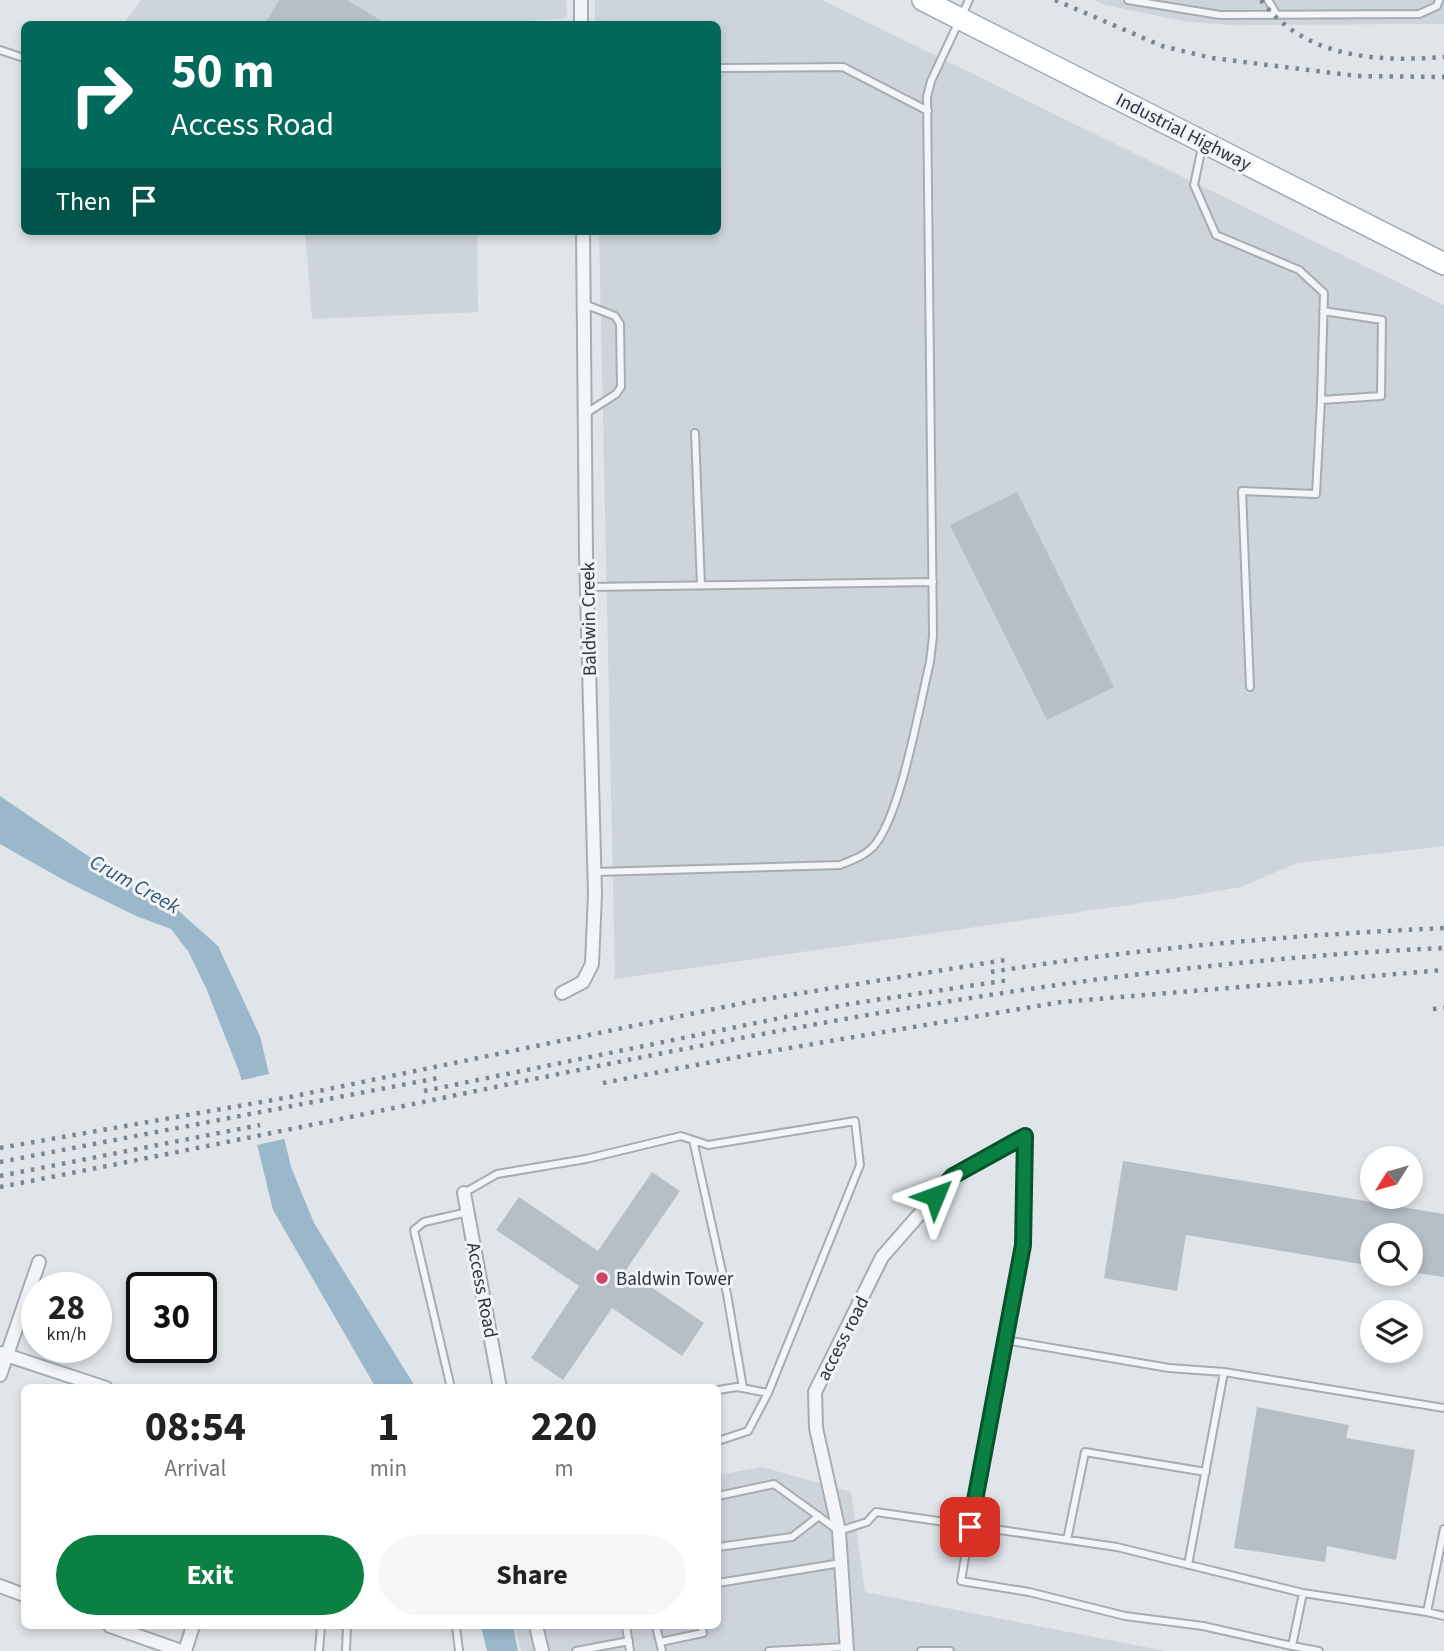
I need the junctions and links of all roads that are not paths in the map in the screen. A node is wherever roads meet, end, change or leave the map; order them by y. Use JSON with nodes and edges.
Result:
{"nodes":[{"id":1,"x":581,"y":0,"type":"edge"},
{"id":2,"x":923,"y":0,"type":"edge"},
{"id":3,"x":1128,"y":0,"type":"edge"},
{"id":4,"x":1268,"y":0,"type":"edge"},
{"id":5,"x":1439,"y":0,"type":"edge"},
{"id":6,"x":1150,"y":2,"type":"edge"},
{"id":7,"x":964,"y":8,"type":"edge"},
{"id":8,"x":1277,"y":16,"type":"junction"},
{"id":9,"x":581,"y":21,"type":"edge"},
{"id":10,"x":0,"y":50,"type":"edge"},
{"id":11,"x":21,"y":57,"type":"edge"},
{"id":12,"x":721,"y":68,"type":"edge"},
{"id":13,"x":928,"y":111,"type":"junction"},
{"id":14,"x":1203,"y":141,"type":"junction"},
{"id":15,"x":583,"y":235,"type":"edge"},
{"id":16,"x":1444,"y":264,"type":"edge"},
{"id":17,"x":584,"y":304,"type":"junction"},
{"id":18,"x":1323,"y":312,"type":"junction"},
{"id":19,"x":1321,"y":400,"type":"junction"},
{"id":20,"x":585,"y":414,"type":"junction"},
{"id":21,"x":695,"y":432,"type":"dead end"},
{"id":22,"x":933,"y":582,"type":"junction"},
{"id":23,"x":701,"y":586,"type":"junction"},
{"id":24,"x":587,"y":587,"type":"junction"},
{"id":25,"x":1250,"y":687,"type":"dead end"},
{"id":26,"x":594,"y":872,"type":"junction"},
{"id":27,"x":562,"y":993,"type":"dead end"},
{"id":28,"x":693,"y":1140,"type":"junction"},
{"id":29,"x":464,"y":1193,"type":"joint"},
{"id":30,"x":468,"y":1212,"type":"junction"},
{"id":31,"x":39,"y":1262,"type":"dead end"},
{"id":32,"x":1005,"y":1340,"type":"junction"},
{"id":33,"x":3,"y":1354,"type":"edge"},
{"id":34,"x":1224,"y":1372,"type":"junction"},
{"id":35,"x":0,"y":1375,"type":"edge"},
{"id":36,"x":94,"y":1384,"type":"edge"},
{"id":37,"x":450,"y":1384,"type":"edge"},
{"id":38,"x":499,"y":1384,"type":"edge"},
{"id":39,"x":743,"y":1388,"type":"junction"},
{"id":40,"x":721,"y":1390,"type":"edge"},
{"id":41,"x":768,"y":1393,"type":"junction"},
{"id":42,"x":1444,"y":1408,"type":"edge"},
{"id":43,"x":721,"y":1440,"type":"edge"},
{"id":44,"x":1206,"y":1472,"type":"junction"},
{"id":45,"x":721,"y":1495,"type":"edge"},
{"id":46,"x":819,"y":1516,"type":"junction"},
{"id":47,"x":970,"y":1527,"type":"junction"},
{"id":48,"x":839,"y":1531,"type":"junction"},
{"id":49,"x":1444,"y":1532,"type":"edge"},
{"id":50,"x":1067,"y":1540,"type":"junction"},
{"id":51,"x":721,"y":1547,"type":"edge"},
{"id":52,"x":841,"y":1563,"type":"junction"},
{"id":53,"x":1188,"y":1565,"type":"junction"},
{"id":54,"x":721,"y":1583,"type":"edge"},
{"id":55,"x":0,"y":1586,"type":"edge"},
{"id":56,"x":1303,"y":1593,"type":"junction"},
{"id":57,"x":21,"y":1594,"type":"edge"},
{"id":58,"x":1427,"y":1612,"type":"junction"},
{"id":59,"x":1444,"y":1616,"type":"edge"},
{"id":60,"x":119,"y":1629,"type":"edge"},
{"id":61,"x":192,"y":1629,"type":"edge"},
{"id":62,"x":321,"y":1629,"type":"edge"},
{"id":63,"x":347,"y":1629,"type":"edge"},
{"id":64,"x":456,"y":1629,"type":"edge"},
{"id":65,"x":537,"y":1629,"type":"edge"},
{"id":66,"x":626,"y":1629,"type":"edge"},
{"id":67,"x":657,"y":1629,"type":"edge"},
{"id":68,"x":702,"y":1629,"type":"edge"},
{"id":69,"x":629,"y":1641,"type":"junction"},
{"id":70,"x":660,"y":1642,"type":"junction"},
{"id":71,"x":1292,"y":1646,"type":"junction"},
{"id":72,"x":847,"y":1649,"type":"edge"},
{"id":73,"x":183,"y":1651,"type":"edge"},
{"id":74,"x":319,"y":1651,"type":"edge"},
{"id":75,"x":345,"y":1651,"type":"edge"},
{"id":76,"x":459,"y":1651,"type":"edge"},
{"id":77,"x":542,"y":1651,"type":"edge"},
{"id":78,"x":576,"y":1651,"type":"edge"},
{"id":79,"x":630,"y":1651,"type":"edge"},
{"id":80,"x":662,"y":1651,"type":"edge"},
{"id":81,"x":769,"y":1651,"type":"edge"},
{"id":82,"x":921,"y":1651,"type":"edge"},
{"id":83,"x":950,"y":1651,"type":"edge"},
{"id":84,"x":1319,"y":1651,"type":"edge"}],
"edges":[{"from":1,"to":9,"type":"street"},
{"from":2,"to":7,"type":"main road","name":"Industrial Highway"},
{"from":3,"to":6,"type":"lane"},
{"from":4,"to":8,"type":"lane"},
{"from":5,"to":8,"type":"lane"},
{"from":6,"to":8,"type":"lane"},
{"from":7,"to":13,"type":"lane"},
{"from":7,"to":14,"type":"main road","name":"Industrial Highway"},
{"from":10,"to":11,"type":"lane"},
{"from":12,"to":13,"type":"lane"},
{"from":13,"to":22,"type":"lane"},
{"from":14,"to":16,"type":"main road","name":"Industrial Highway"},
{"from":14,"to":18,"type":"lane"},
{"from":15,"to":17,"type":"street","name":"Baldwin Creek"},
{"from":17,"to":20,"type":"street","name":"Baldwin Creek"},
{"from":17,"to":20,"type":"lane"},
{"from":18,"to":19,"type":"lane"},
{"from":18,"to":19,"type":"lane"},
{"from":19,"to":25,"type":"lane"},
{"from":20,"to":24,"type":"street","name":"Baldwin Creek"},
{"from":21,"to":23,"type":"lane"},
{"from":22,"to":23,"type":"lane"},
{"from":22,"to":26,"type":"lane"},
{"from":23,"to":24,"type":"lane"},
{"from":24,"to":26,"type":"street","name":"Baldwin Creek"},
{"from":26,"to":27,"type":"street","name":"Baldwin Creek"},
{"from":28,"to":29,"type":"lane"},
{"from":28,"to":39,"type":"lane"},
{"from":28,"to":41,"type":"lane"},
{"from":29,"to":30,"type":"street","name":"Access Road"},
{"from":30,"to":37,"type":"lane"},
{"from":30,"to":38,"type":"street","name":"Access Road"},
{"from":31,"to":33,"type":"street"},
{"from":32,"to":34,"type":"lane"},
{"from":32,"to":47,"type":"street"},
{"from":32,"to":48,"type":"street","name":"access road"},
{"from":33,"to":35,"type":"street"},
{"from":33,"to":36,"type":"street"},
{"from":34,"to":42,"type":"lane"},
{"from":34,"to":44,"type":"lane"},
{"from":39,"to":40,"type":"lane"},
{"from":39,"to":41,"type":"lane"},
{"from":41,"to":43,"type":"lane"},
{"from":44,"to":50,"type":"lane"},
{"from":44,"to":53,"type":"lane"},
{"from":45,"to":46,"type":"lane"},
{"from":46,"to":48,"type":"lane"},
{"from":46,"to":51,"type":"lane"},
{"from":47,"to":48,"type":"lane"},
{"from":47,"to":50,"type":"lane"},
{"from":47,"to":71,"type":"lane"},
{"from":48,"to":52,"type":"street","name":"access road"},
{"from":49,"to":58,"type":"lane"},
{"from":50,"to":53,"type":"lane"},
{"from":52,"to":54,"type":"lane"},
{"from":52,"to":72,"type":"street","name":"access road"},
{"from":53,"to":56,"type":"lane"},
{"from":55,"to":57,"type":"street"},
{"from":56,"to":58,"type":"lane"},
{"from":56,"to":71,"type":"lane"},
{"from":58,"to":59,"type":"lane"},
{"from":60,"to":73,"type":"street"},
{"from":61,"to":73,"type":"street"},
{"from":62,"to":74,"type":"lane"},
{"from":63,"to":75,"type":"lane"},
{"from":64,"to":76,"type":"lane"},
{"from":65,"to":77,"type":"street"},
{"from":66,"to":69,"type":"lane"},
{"from":67,"to":70,"type":"lane"},
{"from":68,"to":70,"type":"lane"},
{"from":69,"to":78,"type":"lane"},
{"from":69,"to":79,"type":"lane"},
{"from":70,"to":80,"type":"lane"},
{"from":71,"to":84,"type":"lane"},
{"from":72,"to":81,"type":"lane"},
{"from":82,"to":83,"type":"lane"}]}
